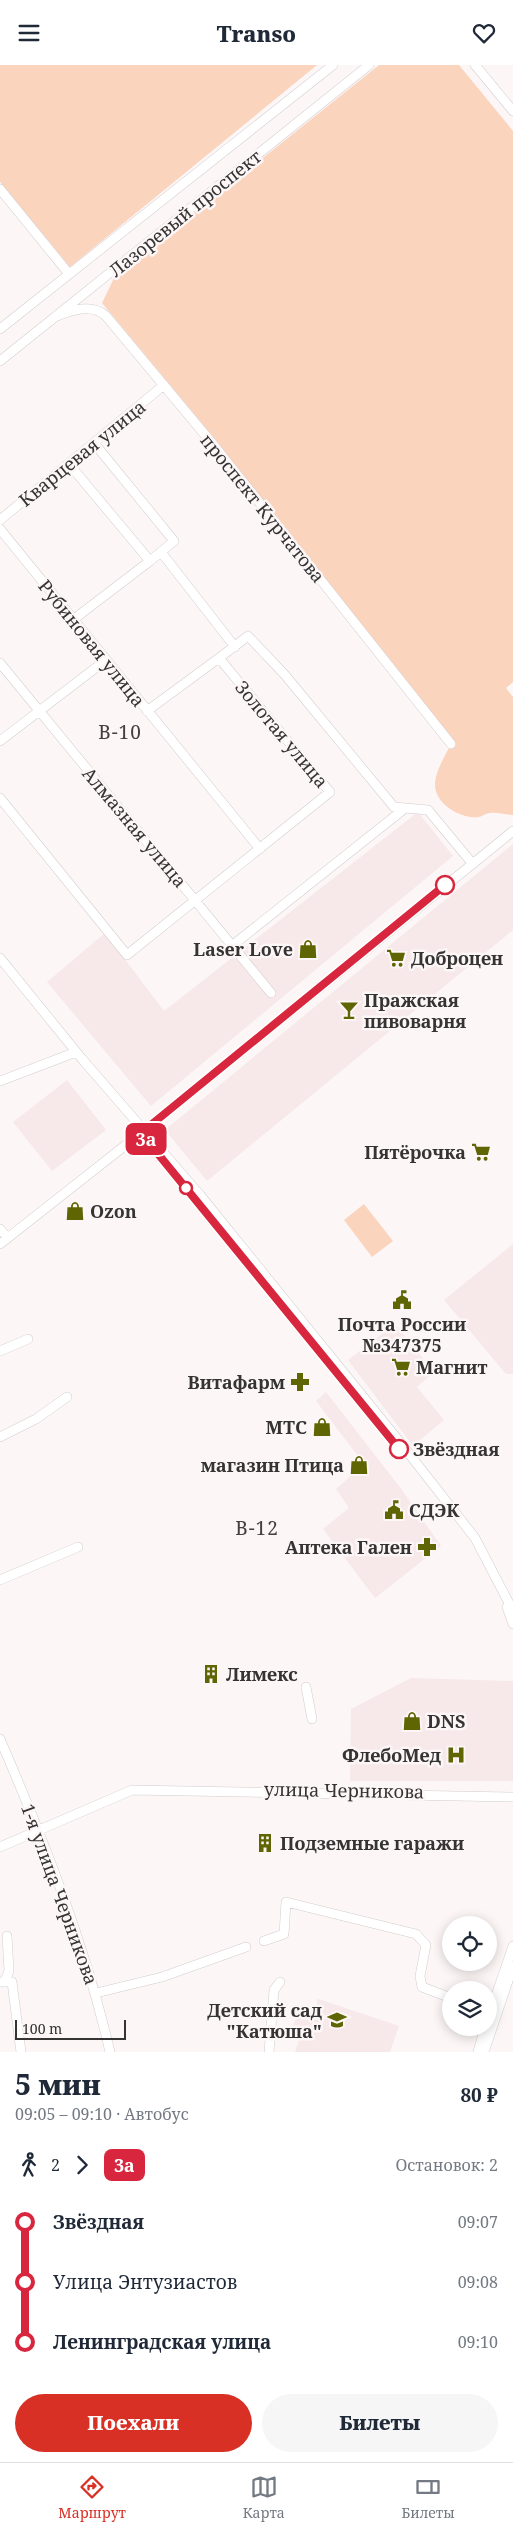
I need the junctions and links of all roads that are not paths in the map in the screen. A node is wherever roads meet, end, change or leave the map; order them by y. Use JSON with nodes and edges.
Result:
{"nodes":[{"id":1,"x":333,"y":65,"type":"edge"},
{"id":2,"x":369,"y":65,"type":"edge"},
{"id":3,"x":475,"y":65,"type":"edge"},
{"id":4,"x":513,"y":111,"type":"edge"},
{"id":5,"x":0,"y":189,"type":"edge"},
{"id":6,"x":69,"y":274,"type":"junction"},
{"id":7,"x":0,"y":315,"type":"edge"},
{"id":8,"x":55,"y":317,"type":"junction"},
{"id":9,"x":3,"y":327,"type":"edge"},
{"id":10,"x":0,"y":361,"type":"edge"},
{"id":11,"x":164,"y":385,"type":"junction"},
{"id":12,"x":94,"y":443,"type":"junction"},
{"id":13,"x":69,"y":464,"type":"junction"},
{"id":14,"x":0,"y":520,"type":"edge"},
{"id":15,"x":0,"y":529,"type":"edge"},
{"id":16,"x":160,"y":552,"type":"junction"},
{"id":17,"x":150,"y":561,"type":"junction"},
{"id":18,"x":74,"y":619,"type":"junction"},
{"id":19,"x":236,"y":647,"type":"junction"},
{"id":20,"x":219,"y":658,"type":"junction"},
{"id":21,"x":106,"y":660,"type":"junction"},
{"id":22,"x":0,"y":663,"type":"edge"},
{"id":23,"x":147,"y":711,"type":"junction"},
{"id":24,"x":39,"y":712,"type":"junction"},
{"id":25,"x":0,"y":741,"type":"edge"},
{"id":26,"x":451,"y":744,"type":"dead end"},
{"id":27,"x":0,"y":797,"type":"edge"},
{"id":28,"x":404,"y":809,"type":"junction"},
{"id":29,"x":513,"y":832,"type":"edge"},
{"id":30,"x":260,"y":849,"type":"junction"},
{"id":31,"x":472,"y":863,"type":"junction"},
{"id":32,"x":195,"y":899,"type":"junction"},
{"id":33,"x":233,"y":945,"type":"junction"},
{"id":34,"x":0,"y":958,"type":"edge"},
{"id":35,"x":270,"y":993,"type":"dead end"},
{"id":36,"x":76,"y":1051,"type":"junction"},
{"id":37,"x":0,"y":1081,"type":"edge"},
{"id":38,"x":143,"y":1133,"type":"junction"},
{"id":39,"x":0,"y":1229,"type":"edge"},
{"id":40,"x":4,"y":1241,"type":"edge"},
{"id":41,"x":28,"y":1339,"type":"dead end"},
{"id":42,"x":0,"y":1351,"type":"edge"},
{"id":43,"x":67,"y":1397,"type":"dead end"},
{"id":44,"x":0,"y":1437,"type":"edge"},
{"id":45,"x":78,"y":1547,"type":"dead end"},
{"id":46,"x":0,"y":1580,"type":"edge"},
{"id":47,"x":513,"y":1611,"type":"edge"},
{"id":48,"x":513,"y":1624,"type":"edge"},
{"id":49,"x":306,"y":1687,"type":"dead end"},
{"id":50,"x":312,"y":1719,"type":"dead end"},
{"id":51,"x":0,"y":1739,"type":"edge"},
{"id":52,"x":176,"y":1790,"type":"junction"},
{"id":53,"x":513,"y":1793,"type":"edge"},
{"id":54,"x":513,"y":1797,"type":"edge"},
{"id":55,"x":39,"y":1831,"type":"junction"},
{"id":56,"x":0,"y":1847,"type":"edge"},
{"id":57,"x":7,"y":1936,"type":"dead end"},
{"id":58,"x":264,"y":1941,"type":"dead end"},
{"id":59,"x":513,"y":1945,"type":"edge"},
{"id":60,"x":246,"y":1947,"type":"dead end"},
{"id":61,"x":513,"y":1966,"type":"edge"},
{"id":62,"x":6,"y":1982,"type":"edge"},
{"id":63,"x":280,"y":1982,"type":"dead end"},
{"id":64,"x":497,"y":1990,"type":"edge"},
{"id":65,"x":96,"y":1993,"type":"junction"},
{"id":66,"x":442,"y":1995,"type":"edge"},
{"id":67,"x":482,"y":2036,"type":"edge"},
{"id":68,"x":21,"y":2052,"type":"edge"},
{"id":69,"x":110,"y":2052,"type":"edge"},
{"id":70,"x":269,"y":2052,"type":"edge"},
{"id":71,"x":478,"y":2052,"type":"edge"},
{"id":72,"x":484,"y":2052,"type":"edge"}],
"edges":[{"from":1,"to":6,"type":"street","name":"Лазоревый проспект"},
{"from":2,"to":8,"type":"street","name":"Лазоревый проспект"},
{"from":3,"to":4,"type":"street"},
{"from":5,"to":6,"type":"street"},
{"from":6,"to":9,"type":"street","name":"Лазоревый проспект"},
{"from":7,"to":9,"type":"street"},
{"from":8,"to":10,"type":"street","name":"Лазоревый проспект"},
{"from":8,"to":11,"type":"street","name":"проспект Курчатова"},
{"from":11,"to":12,"type":"street","name":"Кварцевая улица"},
{"from":11,"to":26,"type":"street","name":"проспект Курчатова"},
{"from":12,"to":13,"type":"street","name":"Кварцевая улица"},
{"from":12,"to":16,"type":"street"},
{"from":13,"to":14,"type":"street","name":"Кварцевая улица"},
{"from":13,"to":17,"type":"street"},
{"from":15,"to":18,"type":"street","name":"Рубиновая улица"},
{"from":16,"to":17,"type":"street"},
{"from":16,"to":19,"type":"street"},
{"from":17,"to":18,"type":"street"},
{"from":18,"to":21,"type":"street","name":"Рубиновая улица"},
{"from":19,"to":20,"type":"street"},
{"from":19,"to":28,"type":"street"},
{"from":20,"to":23,"type":"street"},
{"from":20,"to":30,"type":"street","name":"Золотая улица"},
{"from":21,"to":23,"type":"street","name":"Рубиновая улица"},
{"from":21,"to":24,"type":"street"},
{"from":22,"to":24,"type":"street","name":"Алмазная улица"},
{"from":23,"to":30,"type":"street","name":"Рубиновая улица"},
{"from":24,"to":25,"type":"street"},
{"from":24,"to":32,"type":"street","name":"Алмазная улица"},
{"from":27,"to":32,"type":"street"},
{"from":28,"to":31,"type":"street"},
{"from":28,"to":33,"type":"street"},
{"from":29,"to":31,"type":"street"},
{"from":29,"to":38,"type":"street"},
{"from":30,"to":32,"type":"street"},
{"from":31,"to":38,"type":"street"},
{"from":32,"to":33,"type":"street","name":"Алмазная улица"},
{"from":33,"to":35,"type":"street","name":"Алмазная улица"},
{"from":34,"to":36,"type":"street"},
{"from":36,"to":37,"type":"street"},
{"from":36,"to":38,"type":"street"},
{"from":38,"to":40,"type":"street"},
{"from":38,"to":47,"type":"street"},
{"from":38,"to":48,"type":"street"},
{"from":39,"to":40,"type":"street"},
{"from":41,"to":42,"type":"street"},
{"from":43,"to":44,"type":"street"},
{"from":45,"to":46,"type":"street"},
{"from":49,"to":50,"type":"street"},
{"from":51,"to":55,"type":"street","name":"1-я улица Черникова"},
{"from":52,"to":53,"type":"street","name":"улица Черникова"},
{"from":52,"to":54,"type":"street","name":"улица Черникова"},
{"from":52,"to":55,"type":"street","name":"улица Черникова"},
{"from":55,"to":56,"type":"street"},
{"from":55,"to":65,"type":"street","name":"1-я улица Черникова"},
{"from":57,"to":62,"type":"street"},
{"from":58,"to":66,"type":"street"},
{"from":59,"to":64,"type":"street"},
{"from":60,"to":65,"type":"street"},
{"from":61,"to":72,"type":"street"},
{"from":62,"to":68,"type":"street"},
{"from":63,"to":70,"type":"street"},
{"from":65,"to":69,"type":"street","name":"1-я улица Черникова"},
{"from":67,"to":71,"type":"street"}]}
